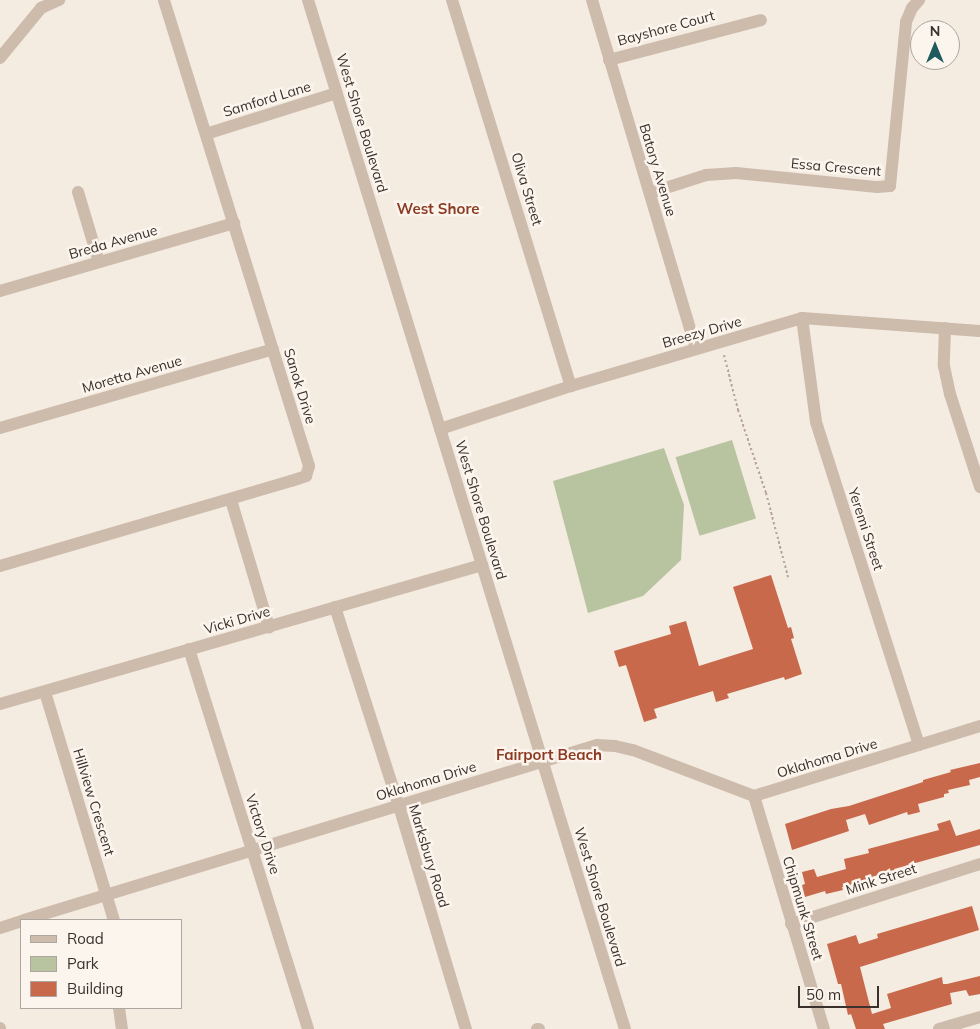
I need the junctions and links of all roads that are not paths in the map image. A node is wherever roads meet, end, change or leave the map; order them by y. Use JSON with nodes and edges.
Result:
{"nodes":[{"id":1,"x":59,"y":0,"type":"edge"},
{"id":2,"x":164,"y":0,"type":"edge"},
{"id":3,"x":308,"y":0,"type":"edge"},
{"id":4,"x":452,"y":0,"type":"edge"},
{"id":5,"x":592,"y":0,"type":"edge"},
{"id":6,"x":919,"y":0,"type":"edge"},
{"id":7,"x":761,"y":20,"type":"dead end"},
{"id":8,"x":0,"y":58,"type":"edge"},
{"id":9,"x":609,"y":60,"type":"junction"},
{"id":10,"x":336,"y":93,"type":"junction"},
{"id":11,"x":206,"y":134,"type":"junction"},
{"id":12,"x":78,"y":192,"type":"dead end"},
{"id":13,"x":650,"y":193,"type":"junction"},
{"id":14,"x":234,"y":223,"type":"junction"},
{"id":15,"x":99,"y":262,"type":"junction"},
{"id":16,"x":0,"y":291,"type":"edge"},
{"id":17,"x":802,"y":318,"type":"junction"},
{"id":18,"x":945,"y":328,"type":"junction"},
{"id":19,"x":980,"y":331,"type":"edge"},
{"id":20,"x":273,"y":349,"type":"junction"},
{"id":21,"x":696,"y":349,"type":"junction"},
{"id":22,"x":571,"y":386,"type":"junction"},
{"id":23,"x":0,"y":428,"type":"edge"},
{"id":24,"x":440,"y":429,"type":"junction"},
{"id":25,"x":980,"y":487,"type":"edge"},
{"id":26,"x":231,"y":500,"type":"junction"},
{"id":27,"x":482,"y":565,"type":"junction"},
{"id":28,"x":0,"y":566,"type":"edge"},
{"id":29,"x":335,"y":607,"type":"junction"},
{"id":30,"x":269,"y":627,"type":"junction"},
{"id":31,"x":189,"y":649,"type":"junction"},
{"id":32,"x":45,"y":692,"type":"junction"},
{"id":33,"x":0,"y":704,"type":"edge"},
{"id":34,"x":980,"y":726,"type":"edge"},
{"id":35,"x":919,"y":745,"type":"junction"},
{"id":36,"x":541,"y":760,"type":"junction"},
{"id":37,"x":754,"y":796,"type":"junction"},
{"id":38,"x":399,"y":806,"type":"junction"},
{"id":39,"x":251,"y":850,"type":"junction"},
{"id":40,"x":980,"y":864,"type":"edge"},
{"id":41,"x":107,"y":894,"type":"junction"},
{"id":42,"x":28,"y":919,"type":"edge"},
{"id":43,"x":114,"y":919,"type":"edge"},
{"id":44,"x":20,"y":922,"type":"edge"},
{"id":45,"x":791,"y":924,"type":"junction"},
{"id":46,"x":0,"y":928,"type":"edge"},
{"id":47,"x":119,"y":1009,"type":"edge"},
{"id":48,"x":980,"y":1017,"type":"edge"},
{"id":49,"x":122,"y":1029,"type":"edge"},
{"id":50,"x":308,"y":1029,"type":"edge"},
{"id":51,"x":466,"y":1029,"type":"edge"},
{"id":52,"x":625,"y":1029,"type":"edge"},
{"id":53,"x":824,"y":1029,"type":"edge"},
{"id":54,"x":939,"y":1029,"type":"edge"}],
"edges":[{"from":1,"to":8,"type":"street"},
{"from":2,"to":11,"type":"street","name":"Sanok Drive"},
{"from":3,"to":10,"type":"street","name":"West Shore Boulevard"},
{"from":4,"to":22,"type":"street","name":"Oliva Street"},
{"from":5,"to":9,"type":"street","name":"Batory Avenue"},
{"from":6,"to":13,"type":"street","name":"Essa Crescent"},
{"from":7,"to":9,"type":"street","name":"Bayshore Court"},
{"from":9,"to":13,"type":"street","name":"Batory Avenue"},
{"from":10,"to":11,"type":"street","name":"Samford Lane"},
{"from":10,"to":24,"type":"street","name":"West Shore Boulevard"},
{"from":11,"to":14,"type":"street","name":"Sanok Drive"},
{"from":12,"to":15,"type":"street"},
{"from":13,"to":21,"type":"street","name":"Batory Avenue"},
{"from":14,"to":15,"type":"street","name":"Breda Avenue"},
{"from":14,"to":20,"type":"street","name":"Sanok Drive"},
{"from":15,"to":16,"type":"street","name":"Breda Avenue"},
{"from":17,"to":18,"type":"street","name":"Breezy Drive"},
{"from":17,"to":21,"type":"street","name":"Breezy Drive"},
{"from":17,"to":35,"type":"street","name":"Yeremi Street"},
{"from":18,"to":19,"type":"street","name":"Breezy Drive"},
{"from":18,"to":25,"type":"street"},
{"from":20,"to":23,"type":"street","name":"Moretta Avenue"},
{"from":20,"to":26,"type":"street","name":"Sanok Drive"},
{"from":21,"to":22,"type":"street","name":"Breezy Drive"},
{"from":22,"to":24,"type":"street","name":"Breezy Drive"},
{"from":24,"to":27,"type":"street","name":"West Shore Boulevard"},
{"from":26,"to":28,"type":"street","name":"Sanok Drive"},
{"from":26,"to":30,"type":"street"},
{"from":27,"to":29,"type":"street","name":"Vicki Drive"},
{"from":27,"to":36,"type":"street","name":"West Shore Boulevard"},
{"from":29,"to":30,"type":"street","name":"Vicki Drive"},
{"from":29,"to":38,"type":"street","name":"Marksbury Road"},
{"from":30,"to":31,"type":"street","name":"Vicki Drive"},
{"from":31,"to":32,"type":"street","name":"Vicki Drive"},
{"from":31,"to":39,"type":"street","name":"Victory Drive"},
{"from":32,"to":33,"type":"street","name":"Vicki Drive"},
{"from":32,"to":41,"type":"street","name":"Hillview Crescent"},
{"from":34,"to":35,"type":"street","name":"Oklahoma Drive"},
{"from":35,"to":37,"type":"street","name":"Oklahoma Drive"},
{"from":36,"to":37,"type":"street","name":"Oklahoma Drive"},
{"from":36,"to":38,"type":"street","name":"Oklahoma Drive"},
{"from":36,"to":52,"type":"street","name":"West Shore Boulevard"},
{"from":37,"to":45,"type":"street","name":"Chipmunk Street"},
{"from":38,"to":39,"type":"street","name":"Oklahoma Drive"},
{"from":38,"to":51,"type":"street","name":"Marksbury Road"},
{"from":39,"to":41,"type":"street","name":"Oklahoma Drive"},
{"from":39,"to":50,"type":"street","name":"Victory Drive"},
{"from":40,"to":45,"type":"street","name":"Mink Street"},
{"from":41,"to":42,"type":"street","name":"Oklahoma Drive"},
{"from":41,"to":43,"type":"street","name":"Hillview Crescent"},
{"from":44,"to":46,"type":"street","name":"Oklahoma Drive"},
{"from":45,"to":53,"type":"street","name":"Chipmunk Street"},
{"from":47,"to":49,"type":"street"},
{"from":48,"to":54,"type":"street"}]}
